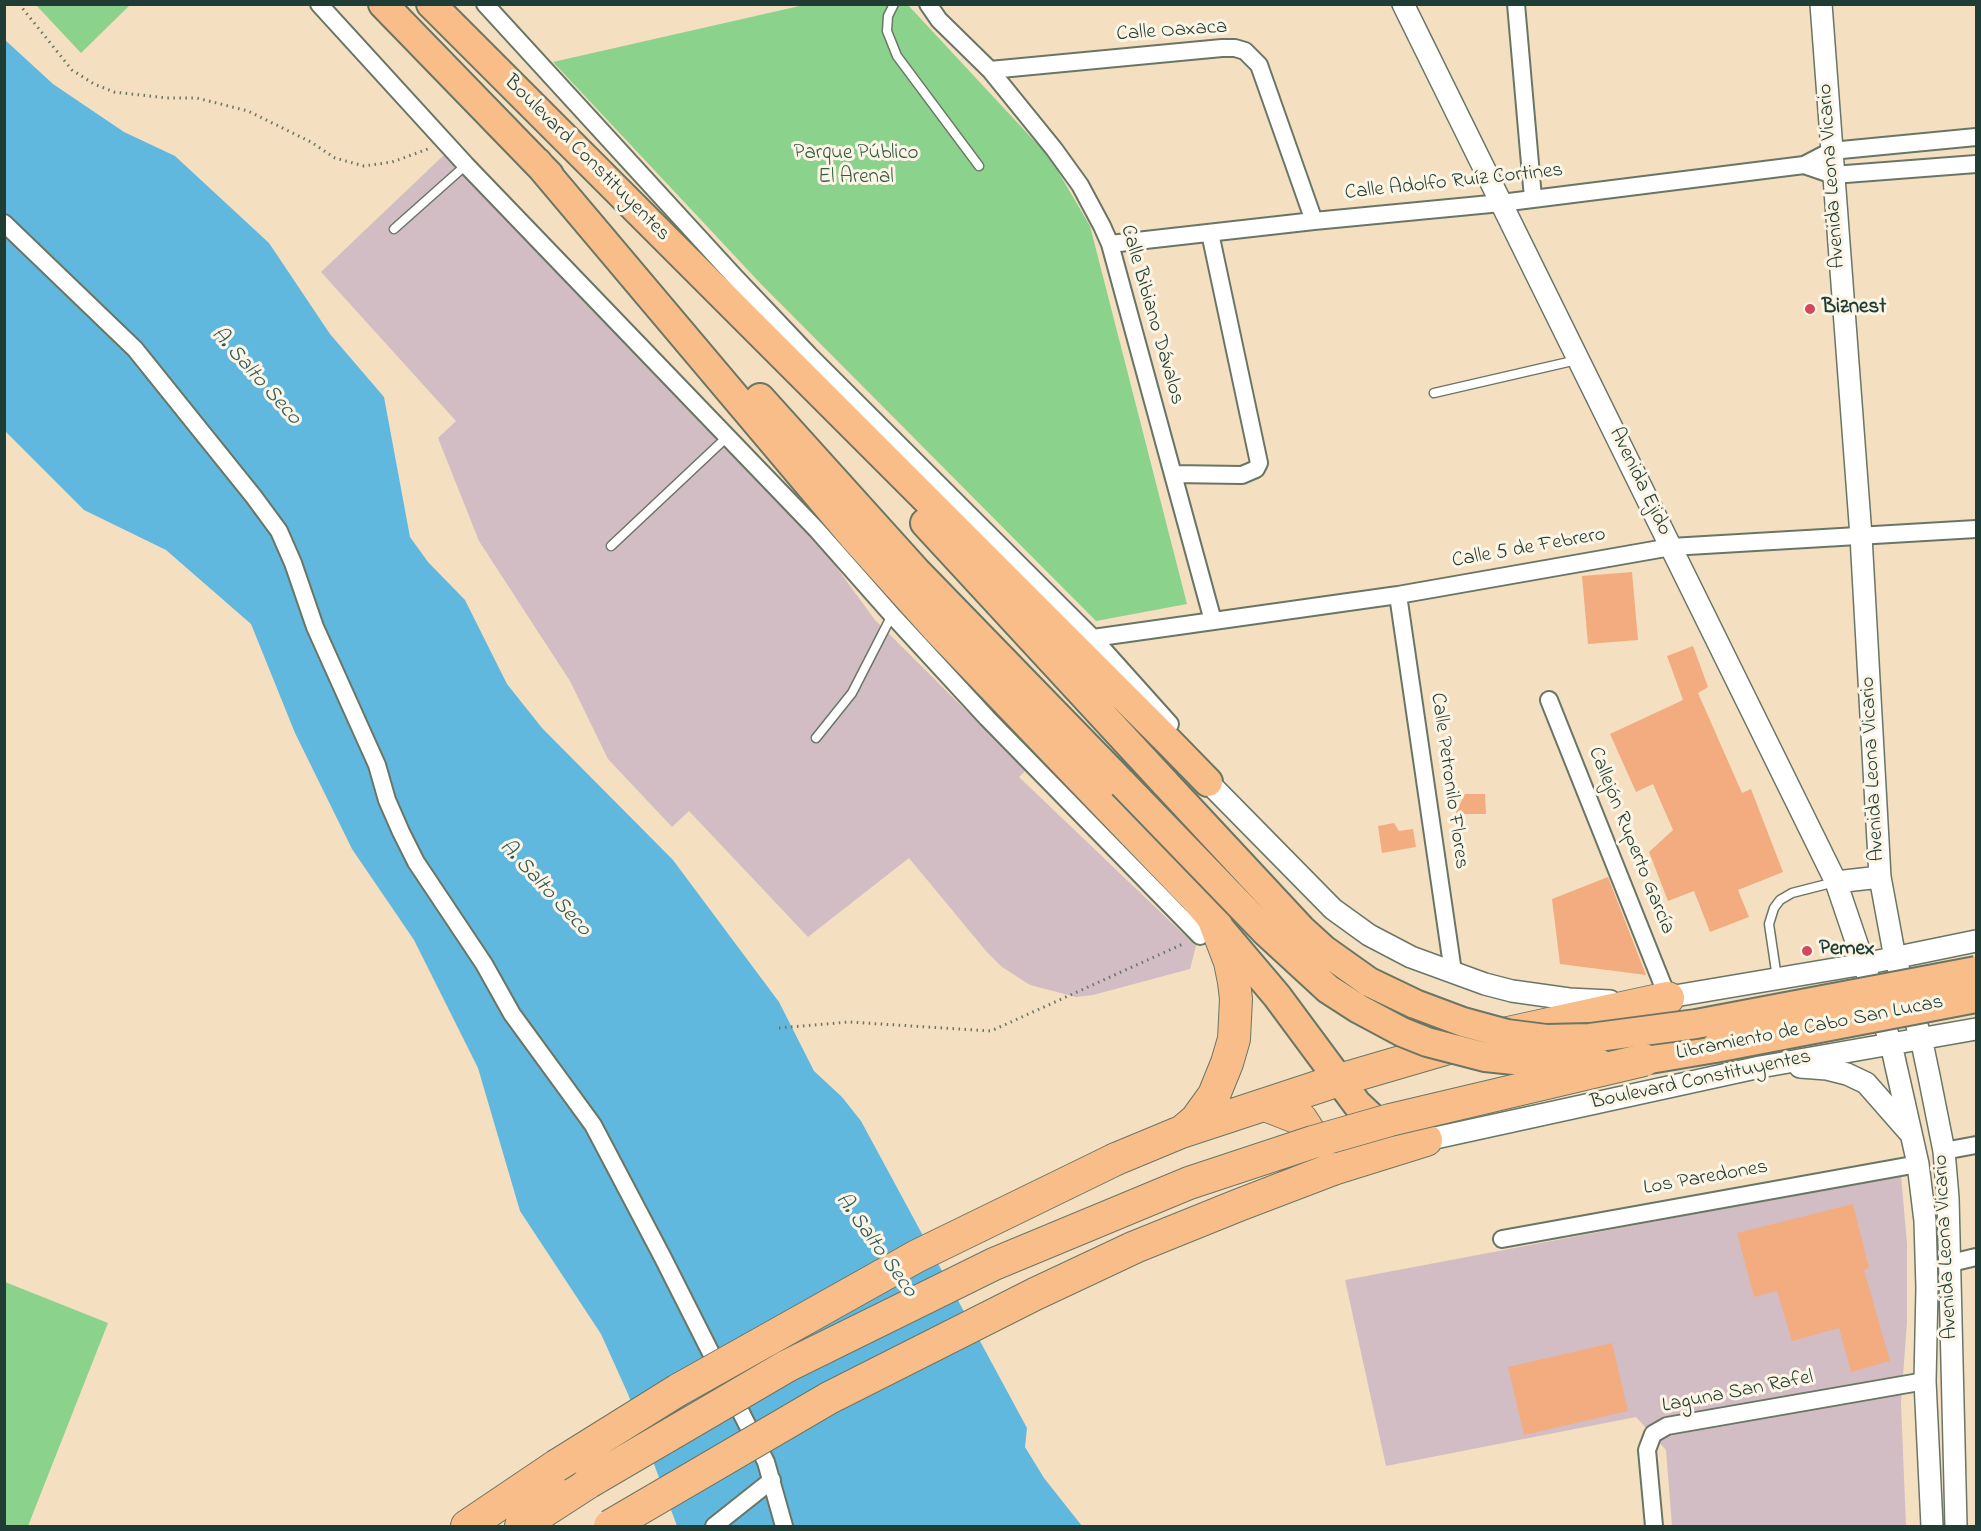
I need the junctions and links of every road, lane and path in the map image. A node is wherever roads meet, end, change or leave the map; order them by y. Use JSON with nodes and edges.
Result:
{"nodes":[{"id":1,"x":19,"y":4,"type":"edge"},
{"id":2,"x":319,"y":4,"type":"edge"},
{"id":3,"x":383,"y":4,"type":"edge"},
{"id":4,"x":485,"y":4,"type":"edge"},
{"id":5,"x":894,"y":4,"type":"edge"},
{"id":6,"x":928,"y":4,"type":"edge"},
{"id":7,"x":1403,"y":4,"type":"edge"},
{"id":8,"x":1516,"y":4,"type":"edge"},
{"id":9,"x":1821,"y":4,"type":"edge"},
{"id":10,"x":425,"y":13,"type":"edge"},
{"id":11,"x":990,"y":70,"type":"junction"},
{"id":12,"x":1977,"y":137,"type":"edge"},
{"id":13,"x":446,"y":143,"type":"junction"},
{"id":14,"x":1831,"y":151,"type":"junction"},
{"id":15,"x":537,"y":162,"type":"junction"},
{"id":16,"x":1977,"y":164,"type":"edge"},
{"id":17,"x":466,"y":165,"type":"junction"},
{"id":18,"x":1804,"y":165,"type":"junction"},
{"id":19,"x":979,"y":166,"type":"dead end"},
{"id":20,"x":1833,"y":176,"type":"junction"},
{"id":21,"x":1533,"y":198,"type":"junction"},
{"id":22,"x":1501,"y":203,"type":"junction"},
{"id":23,"x":1314,"y":220,"type":"junction"},
{"id":24,"x":4,"y":224,"type":"edge"},
{"id":25,"x":394,"y":229,"type":"dead end"},
{"id":26,"x":1210,"y":233,"type":"junction"},
{"id":27,"x":1110,"y":244,"type":"junction"},
{"id":28,"x":741,"y":314,"type":"junction"},
{"id":29,"x":1579,"y":360,"type":"junction"},
{"id":30,"x":1434,"y":393,"type":"dead end"},
{"id":31,"x":727,"y":437,"type":"junction"},
{"id":32,"x":1173,"y":474,"type":"junction"},
{"id":33,"x":1977,"y":529,"type":"edge"},
{"id":34,"x":1861,"y":536,"type":"junction"},
{"id":35,"x":611,"y":546,"type":"dead end"},
{"id":36,"x":1671,"y":547,"type":"junction"},
{"id":37,"x":1398,"y":595,"type":"junction"},
{"id":38,"x":892,"y":615,"type":"junction"},
{"id":39,"x":1214,"y":621,"type":"junction"},
{"id":40,"x":1093,"y":638,"type":"junction"},
{"id":41,"x":1549,"y":700,"type":"dead end"},
{"id":42,"x":816,"y":738,"type":"dead end"},
{"id":43,"x":1208,"y":782,"type":"junction"},
{"id":44,"x":1880,"y":877,"type":"junction"},
{"id":45,"x":1836,"y":882,"type":"junction"},
{"id":46,"x":1207,"y":928,"type":"junction"},
{"id":47,"x":1975,"y":941,"type":"edge"},
{"id":48,"x":1895,"y":958,"type":"junction"},
{"id":49,"x":1864,"y":964,"type":"junction"},
{"id":50,"x":1977,"y":971,"type":"edge"},
{"id":51,"x":1453,"y":972,"type":"junction"},
{"id":52,"x":1777,"y":979,"type":"junction"},
{"id":53,"x":1725,"y":987,"type":"junction"},
{"id":54,"x":1668,"y":998,"type":"junction"},
{"id":55,"x":1977,"y":998,"type":"edge"},
{"id":56,"x":1977,"y":1023,"type":"edge"},
{"id":57,"x":779,"y":1028,"type":"dead end"},
{"id":58,"x":1977,"y":1029,"type":"edge"},
{"id":59,"x":1921,"y":1038,"type":"junction"},
{"id":60,"x":1891,"y":1044,"type":"junction"},
{"id":61,"x":1644,"y":1060,"type":"junction"},
{"id":62,"x":1751,"y":1068,"type":"junction"},
{"id":63,"x":1339,"y":1080,"type":"junction"},
{"id":64,"x":1265,"y":1105,"type":"junction"},
{"id":65,"x":1181,"y":1132,"type":"junction"},
{"id":66,"x":1911,"y":1134,"type":"junction"},
{"id":67,"x":1426,"y":1140,"type":"junction"},
{"id":68,"x":1977,"y":1145,"type":"edge"},
{"id":69,"x":1944,"y":1151,"type":"junction"},
{"id":70,"x":1918,"y":1164,"type":"junction"},
{"id":71,"x":1293,"y":1184,"type":"junction"},
{"id":72,"x":1502,"y":1239,"type":"dead end"},
{"id":73,"x":1977,"y":1257,"type":"edge"},
{"id":74,"x":1951,"y":1263,"type":"junction"},
{"id":75,"x":1925,"y":1381,"type":"junction"},
{"id":76,"x":772,"y":1480,"type":"junction"},
{"id":77,"x":467,"y":1527,"type":"edge"},
{"id":78,"x":521,"y":1527,"type":"edge"},
{"id":79,"x":610,"y":1527,"type":"edge"},
{"id":80,"x":714,"y":1527,"type":"edge"},
{"id":81,"x":784,"y":1527,"type":"edge"},
{"id":82,"x":1653,"y":1527,"type":"edge"},
{"id":83,"x":1932,"y":1527,"type":"edge"},
{"id":84,"x":1956,"y":1527,"type":"edge"}],
"edges":[{"from":1,"to":13,"type":"path"},
{"from":2,"to":13,"type":"street"},
{"from":3,"to":10,"type":"highway","name":"Boulevard Constituyentes"},
{"from":4,"to":40,"type":"street"},
{"from":5,"to":19,"type":"lane"},
{"from":6,"to":11,"type":"street","name":"Calle Bibiano Dávalos"},
{"from":7,"to":22,"type":"street","name":"Avenida Ejido"},
{"from":8,"to":21,"type":"street"},
{"from":9,"to":14,"type":"street","name":"Avenida Leona Vicario"},
{"from":10,"to":15,"type":"highway","name":"Boulevard Constituyentes"},
{"from":10,"to":28,"type":"highway","name":"Boulevard Constituyentes"},
{"from":11,"to":23,"type":"street","name":"Calle Oaxaca"},
{"from":11,"to":27,"type":"street","name":"Calle Bibiano Dávalos"},
{"from":12,"to":14,"type":"street","name":"Calle Adolfo Ruíz Cortines"},
{"from":13,"to":17,"type":"street"},
{"from":14,"to":18,"type":"street","name":"Calle Adolfo Ruíz Cortines"},
{"from":14,"to":20,"type":"street","name":"Avenida Leona Vicario"},
{"from":15,"to":46,"type":"highway"},
{"from":15,"to":61,"type":"highway","name":"Libramiento de Cabo San Lucas","bridge":true},
{"from":16,"to":20,"type":"street","name":"Calle Adolfo Ruíz Cortines"},
{"from":17,"to":25,"type":"lane"},
{"from":17,"to":31,"type":"street"},
{"from":18,"to":20,"type":"street","name":"Calle Adolfo Ruíz Cortines"},
{"from":18,"to":21,"type":"street","name":"Calle Adolfo Ruíz Cortines"},
{"from":20,"to":34,"type":"street","name":"Avenida Leona Vicario"},
{"from":21,"to":22,"type":"street","name":"Calle Adolfo Ruíz Cortines"},
{"from":22,"to":23,"type":"street","name":"Calle Adolfo Ruíz Cortines"},
{"from":22,"to":29,"type":"street","name":"Avenida Ejido"},
{"from":23,"to":26,"type":"street","name":"Calle Adolfo Ruíz Cortines"},
{"from":24,"to":76,"type":"street"},
{"from":26,"to":27,"type":"street","name":"Calle Adolfo Ruíz Cortines"},
{"from":26,"to":32,"type":"street"},
{"from":27,"to":32,"type":"street","name":"Calle Bibiano Dávalos"},
{"from":28,"to":43,"type":"highway"},
{"from":28,"to":50,"type":"highway","bridge":true},
{"from":29,"to":30,"type":"lane"},
{"from":29,"to":36,"type":"street","name":"Avenida Ejido"},
{"from":31,"to":35,"type":"lane"},
{"from":31,"to":38,"type":"street"},
{"from":32,"to":39,"type":"street","name":"Calle Bibiano Dávalos"},
{"from":33,"to":34,"type":"street","name":"Calle 5 de Febrero"},
{"from":34,"to":36,"type":"street","name":"Calle 5 de Febrero"},
{"from":34,"to":44,"type":"street","name":"Avenida Leona Vicario"},
{"from":36,"to":37,"type":"street","name":"Calle 5 de Febrero"},
{"from":36,"to":45,"type":"street","name":"Avenida Ejido"},
{"from":37,"to":39,"type":"street","name":"Calle 5 de Febrero"},
{"from":37,"to":51,"type":"street","name":"Calle Petronilo Flores"},
{"from":38,"to":42,"type":"lane"},
{"from":38,"to":46,"type":"street"},
{"from":39,"to":40,"type":"street","name":"Calle 5 de Febrero"},
{"from":40,"to":43,"type":"street"},
{"from":41,"to":54,"type":"street","name":"Callejón Ruperto García"},
{"from":43,"to":51,"type":"street"},
{"from":44,"to":45,"type":"street"},
{"from":44,"to":48,"type":"street","name":"Avenida Leona Vicario"},
{"from":45,"to":49,"type":"street","name":"Avenida Ejido"},
{"from":45,"to":52,"type":"lane"},
{"from":46,"to":57,"type":"path"},
{"from":46,"to":63,"type":"highway"},
{"from":46,"to":65,"type":"highway"},
{"from":47,"to":48,"type":"street"},
{"from":47,"to":56,"type":"street"},
{"from":48,"to":49,"type":"street"},
{"from":48,"to":59,"type":"street","name":"Avenida Leona Vicario"},
{"from":49,"to":52,"type":"street"},
{"from":49,"to":60,"type":"street","name":"Avenida Leona Vicario"},
{"from":51,"to":54,"type":"street"},
{"from":52,"to":53,"type":"street"},
{"from":53,"to":54,"type":"street"},
{"from":53,"to":62,"type":"street"},
{"from":54,"to":63,"type":"highway"},
{"from":55,"to":61,"type":"highway","name":"Libramiento de Cabo San Lucas","bridge":true},
{"from":58,"to":59,"type":"street","name":"Boulevard Constituyentes"},
{"from":59,"to":60,"type":"street","name":"Boulevard Constituyentes"},
{"from":59,"to":69,"type":"street","name":"Avenida Leona Vicario"},
{"from":60,"to":62,"type":"street","name":"Boulevard Constituyentes"},
{"from":60,"to":66,"type":"street","name":"Avenida Leona Vicario"},
{"from":61,"to":78,"type":"highway","bridge":true},
{"from":62,"to":66,"type":"street"},
{"from":62,"to":67,"type":"street","name":"Boulevard Constituyentes"},
{"from":63,"to":64,"type":"highway"},
{"from":63,"to":67,"type":"highway"},
{"from":64,"to":65,"type":"highway"},
{"from":64,"to":71,"type":"highway"},
{"from":65,"to":77,"type":"highway","bridge":true},
{"from":66,"to":70,"type":"street","name":"Avenida Leona Vicario"},
{"from":67,"to":71,"type":"highway","bridge":true},
{"from":68,"to":69,"type":"street"},
{"from":69,"to":74,"type":"street","name":"Avenida Leona Vicario"},
{"from":70,"to":72,"type":"street","name":"Los Paredones"},
{"from":70,"to":75,"type":"street","name":"Avenida Leona Vicario"},
{"from":71,"to":79,"type":"highway","bridge":true},
{"from":73,"to":74,"type":"street"},
{"from":74,"to":84,"type":"street","name":"Avenida Leona Vicario"},
{"from":75,"to":82,"type":"street","name":"Laguna San Rafel"},
{"from":75,"to":83,"type":"street","name":"Avenida Leona Vicario"},
{"from":76,"to":80,"type":"street"},
{"from":76,"to":81,"type":"street"}]}
